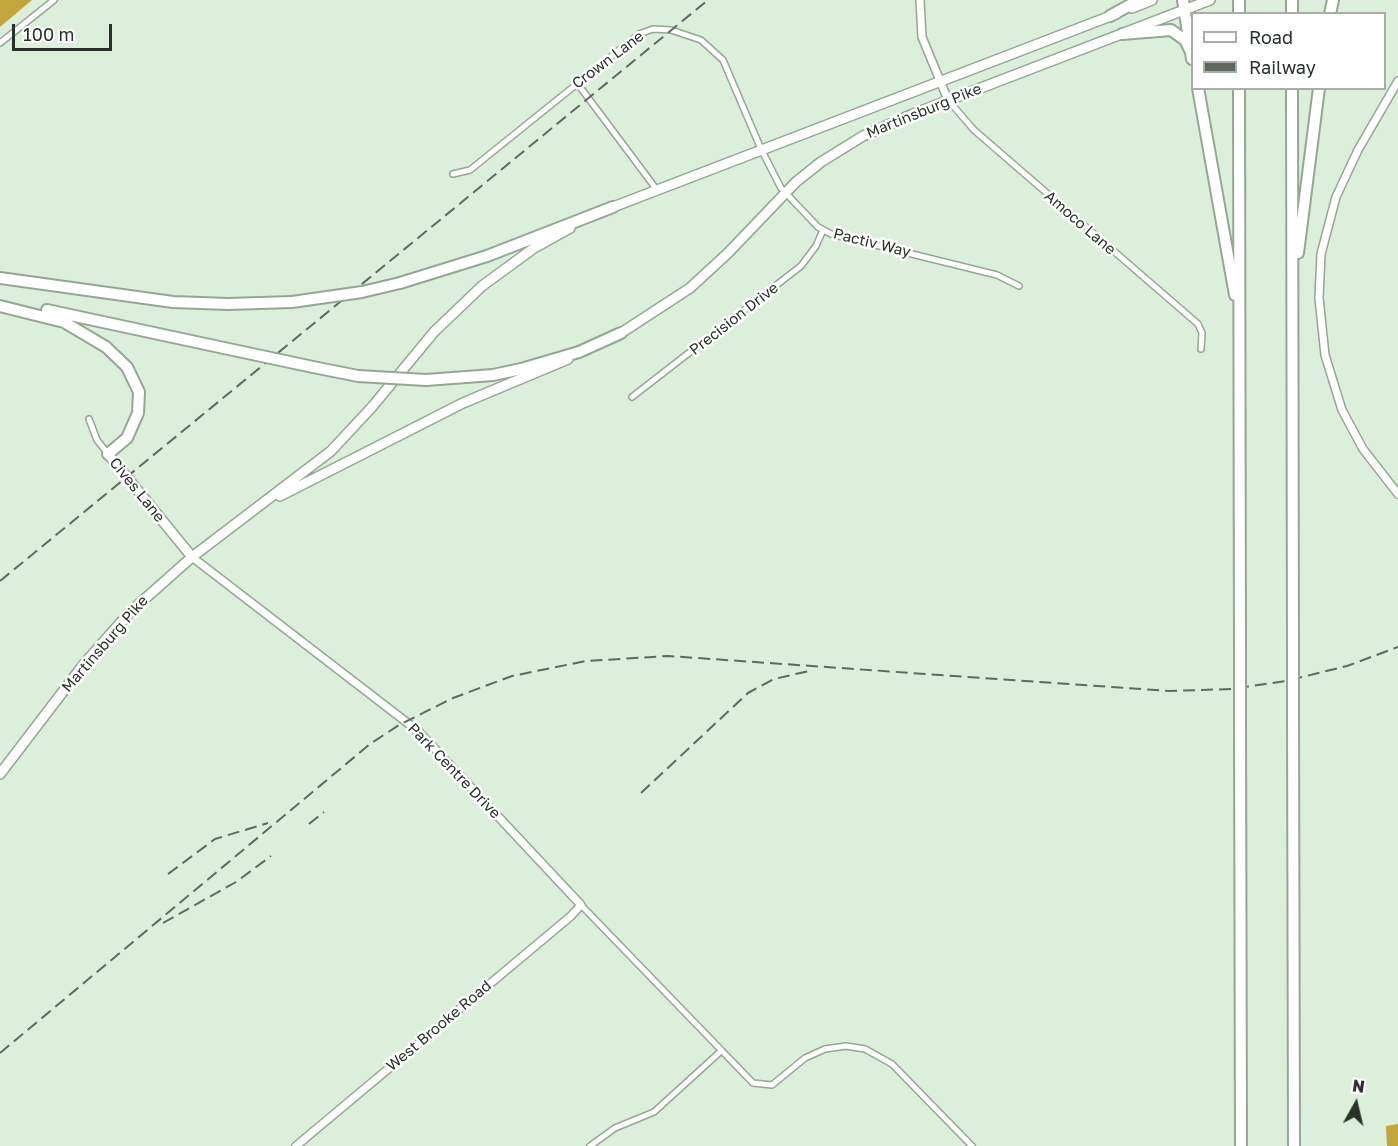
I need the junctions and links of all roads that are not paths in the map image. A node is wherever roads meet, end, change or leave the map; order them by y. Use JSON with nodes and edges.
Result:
{"nodes":[{"id":1,"x":54,"y":0,"type":"edge"},
{"id":2,"x":920,"y":0,"type":"edge"},
{"id":3,"x":1139,"y":0,"type":"edge"},
{"id":4,"x":1152,"y":0,"type":"edge"},
{"id":5,"x":1210,"y":0,"type":"edge"},
{"id":6,"x":1183,"y":5,"type":"edge"},
{"id":7,"x":1110,"y":16,"type":"junction"},
{"id":8,"x":1122,"y":34,"type":"junction"},
{"id":9,"x":0,"y":44,"type":"edge"},
{"id":10,"x":1191,"y":49,"type":"edge"},
{"id":11,"x":1191,"y":53,"type":"edge"},
{"id":12,"x":1398,"y":81,"type":"edge"},
{"id":13,"x":939,"y":82,"type":"junction"},
{"id":14,"x":577,"y":83,"type":"junction"},
{"id":15,"x":1198,"y":90,"type":"edge"},
{"id":16,"x":1239,"y":90,"type":"edge"},
{"id":17,"x":1292,"y":90,"type":"edge"},
{"id":18,"x":1319,"y":90,"type":"edge"},
{"id":19,"x":948,"y":100,"type":"junction"},
{"id":20,"x":760,"y":149,"type":"junction"},
{"id":21,"x":453,"y":174,"type":"dead end"},
{"id":22,"x":657,"y":190,"type":"junction"},
{"id":23,"x":785,"y":193,"type":"junction"},
{"id":24,"x":613,"y":207,"type":"junction"},
{"id":25,"x":823,"y":230,"type":"junction"},
{"id":26,"x":0,"y":278,"type":"edge"},
{"id":27,"x":1019,"y":286,"type":"dead end"},
{"id":28,"x":0,"y":301,"type":"edge"},
{"id":29,"x":0,"y":306,"type":"edge"},
{"id":30,"x":1293,"y":319,"type":"junction"},
{"id":31,"x":1240,"y":322,"type":"junction"},
{"id":32,"x":621,"y":333,"type":"junction"},
{"id":33,"x":1201,"y":349,"type":"dead end"},
{"id":34,"x":632,"y":397,"type":"dead end"},
{"id":35,"x":89,"y":419,"type":"dead end"},
{"id":36,"x":108,"y":454,"type":"junction"},
{"id":37,"x":1398,"y":494,"type":"edge"},
{"id":38,"x":257,"y":509,"type":"junction"},
{"id":39,"x":192,"y":557,"type":"junction"},
{"id":40,"x":0,"y":774,"type":"edge"},
{"id":41,"x":581,"y":905,"type":"junction"},
{"id":42,"x":720,"y":1052,"type":"junction"},
{"id":43,"x":296,"y":1146,"type":"edge"},
{"id":44,"x":590,"y":1146,"type":"edge"},
{"id":45,"x":972,"y":1146,"type":"edge"},
{"id":46,"x":1241,"y":1146,"type":"edge"},
{"id":47,"x":1294,"y":1146,"type":"edge"}],
"edges":[{"from":1,"to":9,"type":"street"},
{"from":2,"to":13,"type":"street"},
{"from":3,"to":7,"type":"highway"},
{"from":4,"to":7,"type":"main road","name":"Martinsburg Pike"},
{"from":5,"to":6,"type":"main road","name":"Martinsburg Pike"},
{"from":6,"to":8,"type":"main road","name":"Martinsburg Pike"},
{"from":6,"to":10,"type":"highway"},
{"from":7,"to":13,"type":"main road","name":"Martinsburg Pike"},
{"from":8,"to":11,"type":"highway"},
{"from":8,"to":19,"type":"main road","name":"Martinsburg Pike"},
{"from":12,"to":37,"type":"street"},
{"from":13,"to":19,"type":"street"},
{"from":13,"to":20,"type":"main road","name":"Martinsburg Pike"},
{"from":14,"to":20,"type":"street","name":"Crown Lane"},
{"from":14,"to":21,"type":"street","name":"Crown Lane"},
{"from":14,"to":22,"type":"street"},
{"from":15,"to":31,"type":"highway"},
{"from":16,"to":31,"type":"highway"},
{"from":17,"to":30,"type":"highway"},
{"from":18,"to":30,"type":"highway"},
{"from":19,"to":23,"type":"main road","name":"Martinsburg Pike"},
{"from":19,"to":33,"type":"street","name":"Amoco Lane"},
{"from":20,"to":22,"type":"main road","name":"Martinsburg Pike"},
{"from":20,"to":23,"type":"street","name":"Pactiv Way"},
{"from":22,"to":24,"type":"main road","name":"Martinsburg Pike"},
{"from":23,"to":25,"type":"street","name":"Pactiv Way"},
{"from":23,"to":32,"type":"main road","name":"Martinsburg Pike"},
{"from":24,"to":26,"type":"highway","bridge":true},
{"from":24,"to":38,"type":"main road","name":"Martinsburg Pike"},
{"from":25,"to":27,"type":"street","name":"Pactiv Way"},
{"from":25,"to":34,"type":"street","name":"Precision Drive"},
{"from":28,"to":32,"type":"highway","bridge":true},
{"from":29,"to":36,"type":"highway"},
{"from":30,"to":47,"type":"highway","bridge":true},
{"from":31,"to":46,"type":"highway","bridge":true},
{"from":32,"to":38,"type":"main road","name":"Martinsburg Pike"},
{"from":35,"to":36,"type":"street","name":"Cives Lane"},
{"from":36,"to":39,"type":"main road","name":"Cives Lane"},
{"from":38,"to":39,"type":"main road","name":"Martinsburg Pike"},
{"from":39,"to":40,"type":"main road","name":"Martinsburg Pike"},
{"from":39,"to":41,"type":"street","name":"Park Centre Drive"},
{"from":41,"to":42,"type":"street","name":"Park Centre Drive"},
{"from":41,"to":43,"type":"street","name":"West Brooke Road"},
{"from":42,"to":44,"type":"street"},
{"from":42,"to":45,"type":"street","name":"Park Centre Drive"}]}
